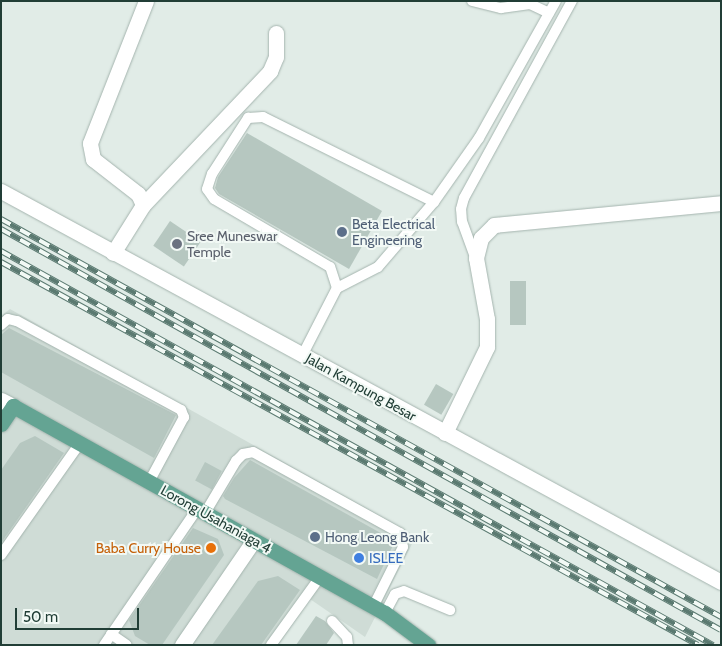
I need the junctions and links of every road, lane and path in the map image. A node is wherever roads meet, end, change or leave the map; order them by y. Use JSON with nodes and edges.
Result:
{"nodes":[{"id":1,"x":146,"y":1,"type":"edge"},
{"id":2,"x":472,"y":1,"type":"edge"},
{"id":3,"x":556,"y":1,"type":"edge"},
{"id":4,"x":572,"y":1,"type":"edge"},
{"id":5,"x":549,"y":13,"type":"junction"},
{"id":6,"x":276,"y":33,"type":"dead end"},
{"id":7,"x":1,"y":191,"type":"edge"},
{"id":8,"x":434,"y":202,"type":"junction"},
{"id":9,"x":721,"y":203,"type":"edge"},
{"id":10,"x":143,"y":205,"type":"junction"},
{"id":11,"x":112,"y":253,"type":"junction"},
{"id":12,"x":476,"y":258,"type":"junction"},
{"id":13,"x":337,"y":288,"type":"junction"},
{"id":14,"x":1,"y":325,"type":"edge"},
{"id":15,"x":302,"y":356,"type":"junction"},
{"id":16,"x":7,"y":403,"type":"edge"},
{"id":17,"x":1,"y":424,"type":"edge"},
{"id":18,"x":445,"y":433,"type":"junction"},
{"id":19,"x":80,"y":443,"type":"junction"},
{"id":20,"x":149,"y":482,"type":"junction"},
{"id":21,"x":201,"y":511,"type":"junction"},
{"id":22,"x":254,"y":540,"type":"junction"},
{"id":23,"x":1,"y":555,"type":"edge"},
{"id":24,"x":320,"y":577,"type":"junction"},
{"id":25,"x":721,"y":582,"type":"edge"},
{"id":26,"x":379,"y":610,"type":"junction"},
{"id":27,"x":450,"y":610,"type":"dead end"},
{"id":28,"x":332,"y":621,"type":"dead end"},
{"id":29,"x":111,"y":634,"type":"junction"},
{"id":30,"x":104,"y":645,"type":"edge"},
{"id":31,"x":127,"y":645,"type":"edge"},
{"id":32,"x":182,"y":645,"type":"edge"},
{"id":33,"x":271,"y":645,"type":"edge"},
{"id":34,"x":348,"y":645,"type":"edge"},
{"id":35,"x":428,"y":645,"type":"edge"}],
"edges":[{"from":1,"to":10,"type":"street"},
{"from":2,"to":5,"type":"lane"},
{"from":3,"to":5,"type":"lane"},
{"from":4,"to":12,"type":"lane"},
{"from":5,"to":8,"type":"lane"},
{"from":6,"to":10,"type":"street"},
{"from":7,"to":11,"type":"street","name":"Jalan Kampung Besar"},
{"from":8,"to":13,"type":"lane"},
{"from":8,"to":13,"type":"lane"},
{"from":9,"to":12,"type":"street"},
{"from":10,"to":11,"type":"street"},
{"from":11,"to":15,"type":"street","name":"Jalan Kampung Besar"},
{"from":12,"to":18,"type":"street"},
{"from":13,"to":15,"type":"lane"},
{"from":14,"to":20,"type":"lane"},
{"from":15,"to":18,"type":"street","name":"Jalan Kampung Besar"},
{"from":16,"to":17,"type":"main road"},
{"from":16,"to":19,"type":"main road","name":"Lorong Usahaniaga 4"},
{"from":18,"to":25,"type":"street","name":"Jalan Kampung Besar"},
{"from":19,"to":20,"type":"main road","name":"Lorong Usahaniaga 4"},
{"from":19,"to":23,"type":"lane"},
{"from":20,"to":21,"type":"main road","name":"Lorong Usahaniaga 4"},
{"from":21,"to":22,"type":"main road","name":"Lorong Usahaniaga 4"},
{"from":21,"to":26,"type":"lane"},
{"from":21,"to":29,"type":"lane"},
{"from":22,"to":24,"type":"main road","name":"Lorong Usahaniaga 4"},
{"from":22,"to":32,"type":"street"},
{"from":24,"to":26,"type":"main road","name":"Lorong Usahaniaga 4"},
{"from":24,"to":33,"type":"lane"},
{"from":26,"to":27,"type":"lane"},
{"from":26,"to":35,"type":"main road","name":"Lorong Usahaniaga 4"},
{"from":28,"to":34,"type":"lane"},
{"from":29,"to":30,"type":"lane"},
{"from":29,"to":31,"type":"lane"}]}
